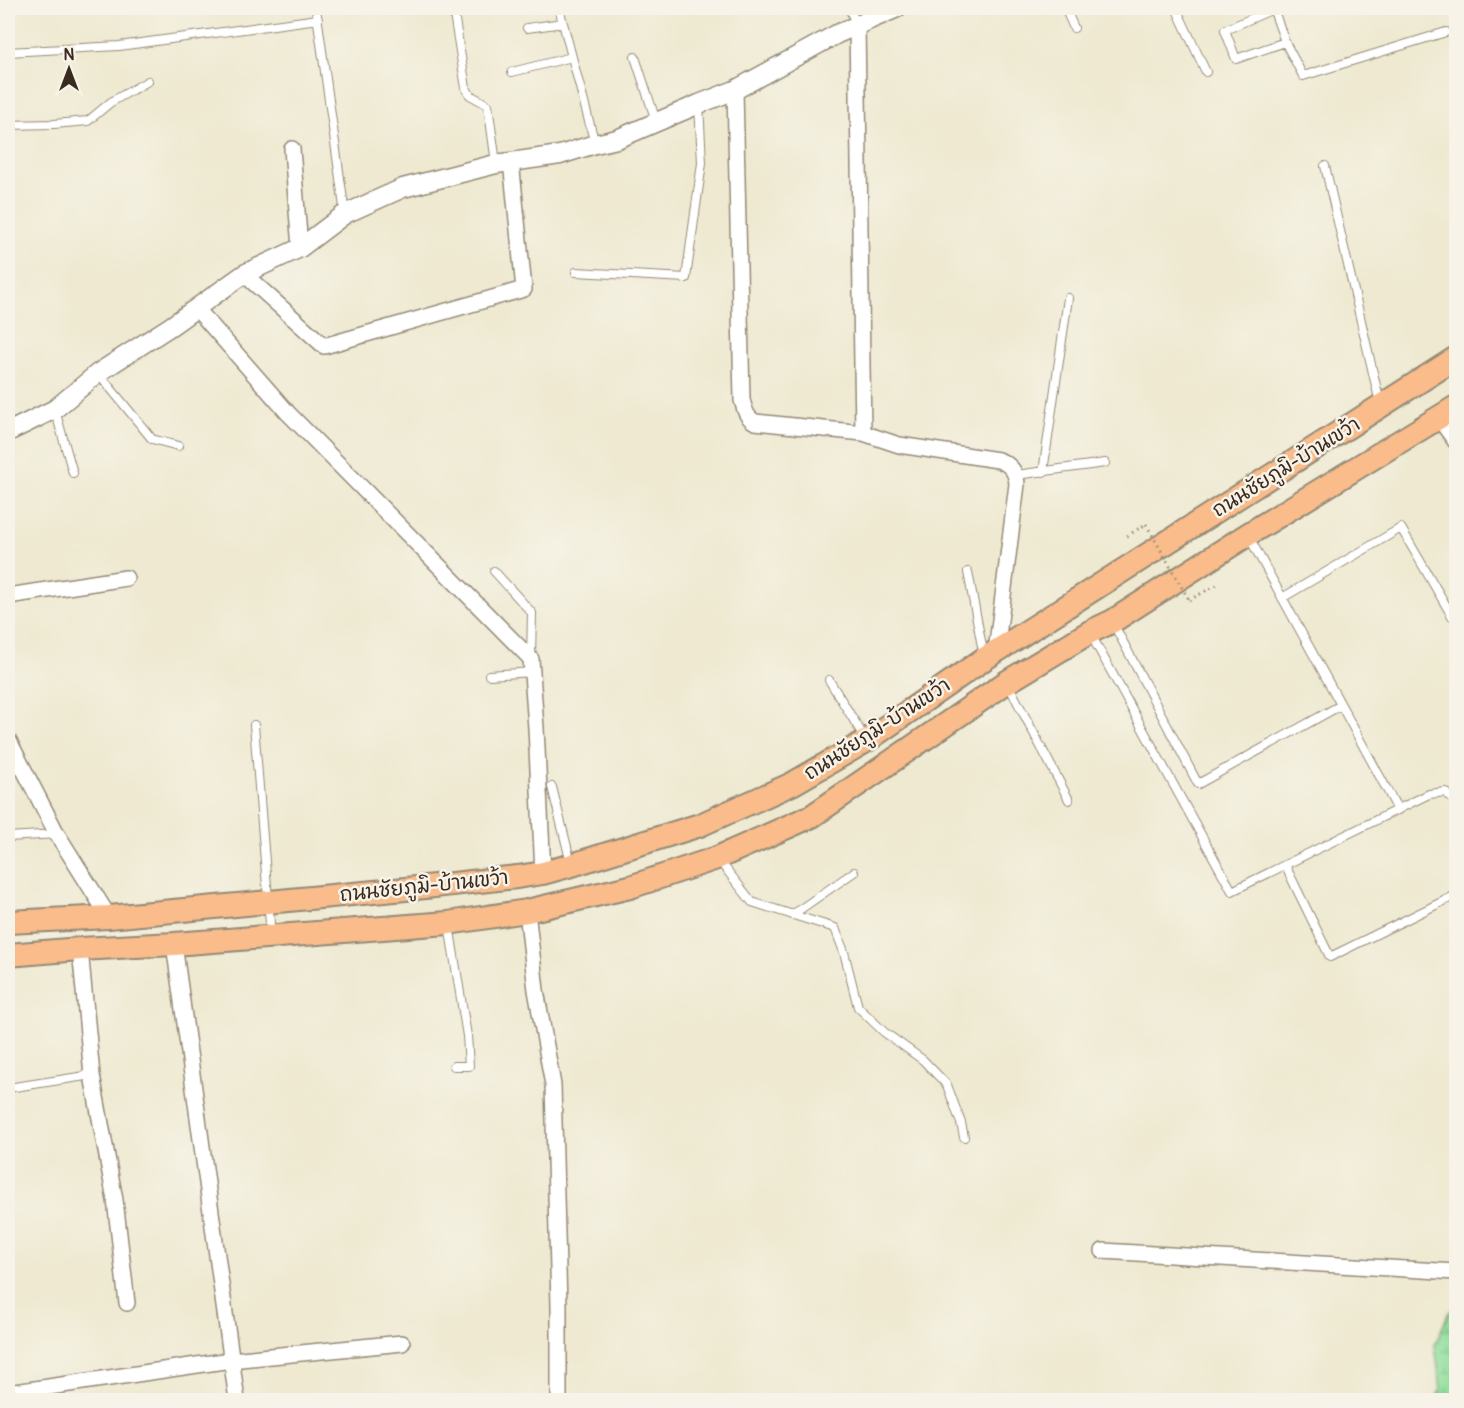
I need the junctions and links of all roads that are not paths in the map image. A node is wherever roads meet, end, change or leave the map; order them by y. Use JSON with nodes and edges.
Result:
{"nodes":[{"id":1,"x":316,"y":8,"type":"edge"},
{"id":2,"x":453,"y":8,"type":"edge"},
{"id":3,"x":559,"y":8,"type":"edge"},
{"id":4,"x":849,"y":8,"type":"edge"},
{"id":5,"x":897,"y":8,"type":"edge"},
{"id":6,"x":1065,"y":8,"type":"edge"},
{"id":7,"x":1176,"y":8,"type":"edge"},
{"id":8,"x":1273,"y":8,"type":"edge"},
{"id":9,"x":318,"y":19,"type":"junction"},
{"id":10,"x":563,"y":23,"type":"junction"},
{"id":11,"x":857,"y":25,"type":"junction"},
{"id":12,"x":527,"y":28,"type":"dead end"},
{"id":13,"x":1074,"y":28,"type":"dead end"},
{"id":14,"x":1446,"y":32,"type":"dead end"},
{"id":15,"x":1285,"y":42,"type":"junction"},
{"id":16,"x":8,"y":52,"type":"edge"},
{"id":17,"x":572,"y":57,"type":"junction"},
{"id":18,"x":635,"y":57,"type":"dead end"},
{"id":19,"x":512,"y":72,"type":"dead end"},
{"id":20,"x":1206,"y":72,"type":"dead end"},
{"id":21,"x":148,"y":81,"type":"dead end"},
{"id":22,"x":735,"y":90,"type":"junction"},
{"id":23,"x":699,"y":104,"type":"junction"},
{"id":24,"x":657,"y":122,"type":"junction"},
{"id":25,"x":8,"y":125,"type":"edge"},
{"id":26,"x":595,"y":144,"type":"junction"},
{"id":27,"x":292,"y":149,"type":"dead end"},
{"id":28,"x":503,"y":163,"type":"junction"},
{"id":29,"x":1325,"y":166,"type":"dead end"},
{"id":30,"x":345,"y":214,"type":"junction"},
{"id":31,"x":300,"y":248,"type":"junction"},
{"id":32,"x":576,"y":272,"type":"dead end"},
{"id":33,"x":244,"y":274,"type":"junction"},
{"id":34,"x":1068,"y":298,"type":"dead end"},
{"id":35,"x":196,"y":309,"type":"junction"},
{"id":36,"x":1456,"y":358,"type":"edge"},
{"id":37,"x":98,"y":373,"type":"junction"},
{"id":38,"x":1381,"y":407,"type":"junction"},
{"id":39,"x":55,"y":409,"type":"junction"},
{"id":40,"x":1448,"y":412,"type":"edge"},
{"id":41,"x":8,"y":432,"type":"edge"},
{"id":42,"x":863,"y":433,"type":"junction"},
{"id":43,"x":1456,"y":442,"type":"edge"},
{"id":44,"x":178,"y":446,"type":"dead end"},
{"id":45,"x":1105,"y":463,"type":"dead end"},
{"id":46,"x":1043,"y":472,"type":"junction"},
{"id":47,"x":73,"y":473,"type":"dead end"},
{"id":48,"x":1016,"y":476,"type":"junction"},
{"id":49,"x":1248,"y":535,"type":"junction"},
{"id":50,"x":494,"y":571,"type":"dead end"},
{"id":51,"x":968,"y":572,"type":"dead end"},
{"id":52,"x":126,"y":578,"type":"dead end"},
{"id":53,"x":8,"y":596,"type":"edge"},
{"id":54,"x":1282,"y":598,"type":"junction"},
{"id":55,"x":1452,"y":616,"type":"dead end"},
{"id":56,"x":1113,"y":621,"type":"junction"},
{"id":57,"x":1090,"y":632,"type":"junction"},
{"id":58,"x":990,"y":655,"type":"junction"},
{"id":59,"x":532,"y":665,"type":"junction"},
{"id":60,"x":489,"y":675,"type":"dead end"},
{"id":61,"x":829,"y":680,"type":"dead end"},
{"id":62,"x":1007,"y":682,"type":"junction"},
{"id":63,"x":1341,"y":705,"type":"junction"},
{"id":64,"x":254,"y":725,"type":"dead end"},
{"id":65,"x":8,"y":740,"type":"edge"},
{"id":66,"x":866,"y":741,"type":"junction"},
{"id":67,"x":552,"y":787,"type":"dead end"},
{"id":68,"x":1069,"y":800,"type":"dead end"},
{"id":69,"x":1456,"y":807,"type":"edge"},
{"id":70,"x":1398,"y":810,"type":"junction"},
{"id":71,"x":57,"y":834,"type":"junction"},
{"id":72,"x":8,"y":837,"type":"edge"},
{"id":73,"x":717,"y":858,"type":"junction"},
{"id":74,"x":572,"y":865,"type":"junction"},
{"id":75,"x":1285,"y":865,"type":"junction"},
{"id":76,"x":854,"y":872,"type":"dead end"},
{"id":77,"x":543,"y":873,"type":"junction"},
{"id":78,"x":1456,"y":895,"type":"edge"},
{"id":79,"x":270,"y":902,"type":"junction"},
{"id":80,"x":527,"y":911,"type":"junction"},
{"id":81,"x":792,"y":915,"type":"junction"},
{"id":82,"x":109,"y":917,"type":"junction"},
{"id":83,"x":8,"y":922,"type":"edge"},
{"id":84,"x":448,"y":923,"type":"junction"},
{"id":85,"x":272,"y":937,"type":"junction"},
{"id":86,"x":174,"y":945,"type":"junction"},
{"id":87,"x":80,"y":949,"type":"junction"},
{"id":88,"x":8,"y":955,"type":"edge"},
{"id":89,"x":454,"y":1066,"type":"dead end"},
{"id":90,"x":92,"y":1075,"type":"junction"},
{"id":91,"x":8,"y":1088,"type":"edge"},
{"id":92,"x":964,"y":1137,"type":"dead end"},
{"id":93,"x":1103,"y":1251,"type":"dead end"},
{"id":94,"x":1456,"y":1272,"type":"edge"},
{"id":95,"x":127,"y":1303,"type":"dead end"},
{"id":96,"x":402,"y":1343,"type":"dead end"},
{"id":97,"x":231,"y":1360,"type":"junction"},
{"id":98,"x":8,"y":1393,"type":"edge"},
{"id":99,"x":237,"y":1401,"type":"edge"},
{"id":100,"x":560,"y":1401,"type":"edge"}],
"edges":[{"from":1,"to":9,"type":"lane"},
{"from":2,"to":28,"type":"lane"},
{"from":3,"to":10,"type":"lane"},
{"from":4,"to":11,"type":"lane"},
{"from":5,"to":11,"type":"street"},
{"from":6,"to":13,"type":"lane"},
{"from":7,"to":20,"type":"lane"},
{"from":8,"to":15,"type":"lane"},
{"from":8,"to":15,"type":"lane"},
{"from":9,"to":16,"type":"lane"},
{"from":9,"to":30,"type":"lane"},
{"from":10,"to":12,"type":"lane"},
{"from":10,"to":17,"type":"lane"},
{"from":11,"to":22,"type":"street"},
{"from":11,"to":42,"type":"street"},
{"from":14,"to":15,"type":"lane"},
{"from":17,"to":19,"type":"lane"},
{"from":17,"to":26,"type":"lane"},
{"from":18,"to":24,"type":"lane"},
{"from":21,"to":25,"type":"lane"},
{"from":22,"to":23,"type":"street"},
{"from":22,"to":42,"type":"street"},
{"from":23,"to":24,"type":"street"},
{"from":23,"to":32,"type":"lane"},
{"from":24,"to":26,"type":"street"},
{"from":26,"to":28,"type":"street"},
{"from":27,"to":31,"type":"street"},
{"from":28,"to":30,"type":"street"},
{"from":28,"to":33,"type":"street"},
{"from":29,"to":38,"type":"lane"},
{"from":30,"to":31,"type":"street"},
{"from":31,"to":33,"type":"street"},
{"from":33,"to":35,"type":"street"},
{"from":34,"to":46,"type":"lane"},
{"from":35,"to":37,"type":"street"},
{"from":35,"to":59,"type":"street"},
{"from":36,"to":38,"type":"main road","name":"ถนนชัยภูมิ-บ้านเขว้า"},
{"from":37,"to":39,"type":"street"},
{"from":37,"to":44,"type":"lane"},
{"from":38,"to":58,"type":"main road","name":"ถนนชัยภูมิ-บ้านเขว้า"},
{"from":39,"to":41,"type":"street"},
{"from":39,"to":47,"type":"lane"},
{"from":40,"to":43,"type":"street"},
{"from":40,"to":49,"type":"main road","name":"ถนนชัยภูมิ-บ้านเขว้า"},
{"from":42,"to":48,"type":"street"},
{"from":45,"to":46,"type":"lane"},
{"from":46,"to":48,"type":"lane"},
{"from":48,"to":58,"type":"street"},
{"from":49,"to":54,"type":"lane"},
{"from":49,"to":56,"type":"main road","name":"ถนนชัยภูมิ-บ้านเขว้า"},
{"from":50,"to":59,"type":"lane"},
{"from":51,"to":58,"type":"lane"},
{"from":52,"to":53,"type":"street"},
{"from":54,"to":55,"type":"lane"},
{"from":54,"to":63,"type":"lane"},
{"from":56,"to":57,"type":"main road","name":"ถนนชัยภูมิ-บ้านเขว้า"},
{"from":56,"to":63,"type":"lane"},
{"from":57,"to":62,"type":"main road","name":"ถนนชัยภูมิ-บ้านเขว้า"},
{"from":57,"to":75,"type":"lane"},
{"from":58,"to":66,"type":"main road","name":"ถนนชัยภูมิ-บ้านเขว้า"},
{"from":59,"to":60,"type":"lane"},
{"from":59,"to":77,"type":"street"},
{"from":61,"to":66,"type":"lane"},
{"from":62,"to":68,"type":"lane"},
{"from":62,"to":73,"type":"main road","name":"ถนนชัยภูมิ-บ้านเขว้า"},
{"from":63,"to":70,"type":"lane"},
{"from":64,"to":79,"type":"lane"},
{"from":65,"to":71,"type":"street"},
{"from":66,"to":74,"type":"main road","name":"ถนนชัยภูมิ-บ้านเขว้า"},
{"from":67,"to":74,"type":"lane"},
{"from":69,"to":70,"type":"lane"},
{"from":70,"to":75,"type":"lane"},
{"from":71,"to":72,"type":"lane"},
{"from":71,"to":82,"type":"street"},
{"from":73,"to":80,"type":"main road","name":"ถนนชัยภูมิ-บ้านเขว้า"},
{"from":73,"to":81,"type":"lane"},
{"from":74,"to":77,"type":"main road","name":"ถนนชัยภูมิ-บ้านเขว้า"},
{"from":75,"to":78,"type":"lane"},
{"from":76,"to":81,"type":"lane"},
{"from":77,"to":79,"type":"main road","name":"ถนนชัยภูมิ-บ้านเขว้า"},
{"from":79,"to":82,"type":"main road","name":"ถนนชัยภูมิ-บ้านเขว้า"},
{"from":79,"to":85,"type":"lane"},
{"from":80,"to":84,"type":"main road","name":"ถนนชัยภูมิ-บ้านเขว้า"},
{"from":80,"to":100,"type":"street"},
{"from":81,"to":92,"type":"lane"},
{"from":82,"to":83,"type":"main road","name":"ถนนชัยภูมิ-บ้านเขว้า"},
{"from":84,"to":85,"type":"main road","name":"ถนนชัยภูมิ-บ้านเขว้า"},
{"from":84,"to":89,"type":"lane"},
{"from":85,"to":86,"type":"main road","name":"ถนนชัยภูมิ-บ้านเขว้า"},
{"from":86,"to":87,"type":"main road","name":"ถนนชัยภูมิ-บ้านเขว้า"},
{"from":86,"to":97,"type":"street"},
{"from":87,"to":88,"type":"main road","name":"ถนนชัยภูมิ-บ้านเขว้า"},
{"from":87,"to":90,"type":"street"},
{"from":90,"to":91,"type":"lane"},
{"from":90,"to":95,"type":"street"},
{"from":93,"to":94,"type":"street"},
{"from":96,"to":97,"type":"street"},
{"from":97,"to":98,"type":"street"},
{"from":97,"to":99,"type":"street"}]}
